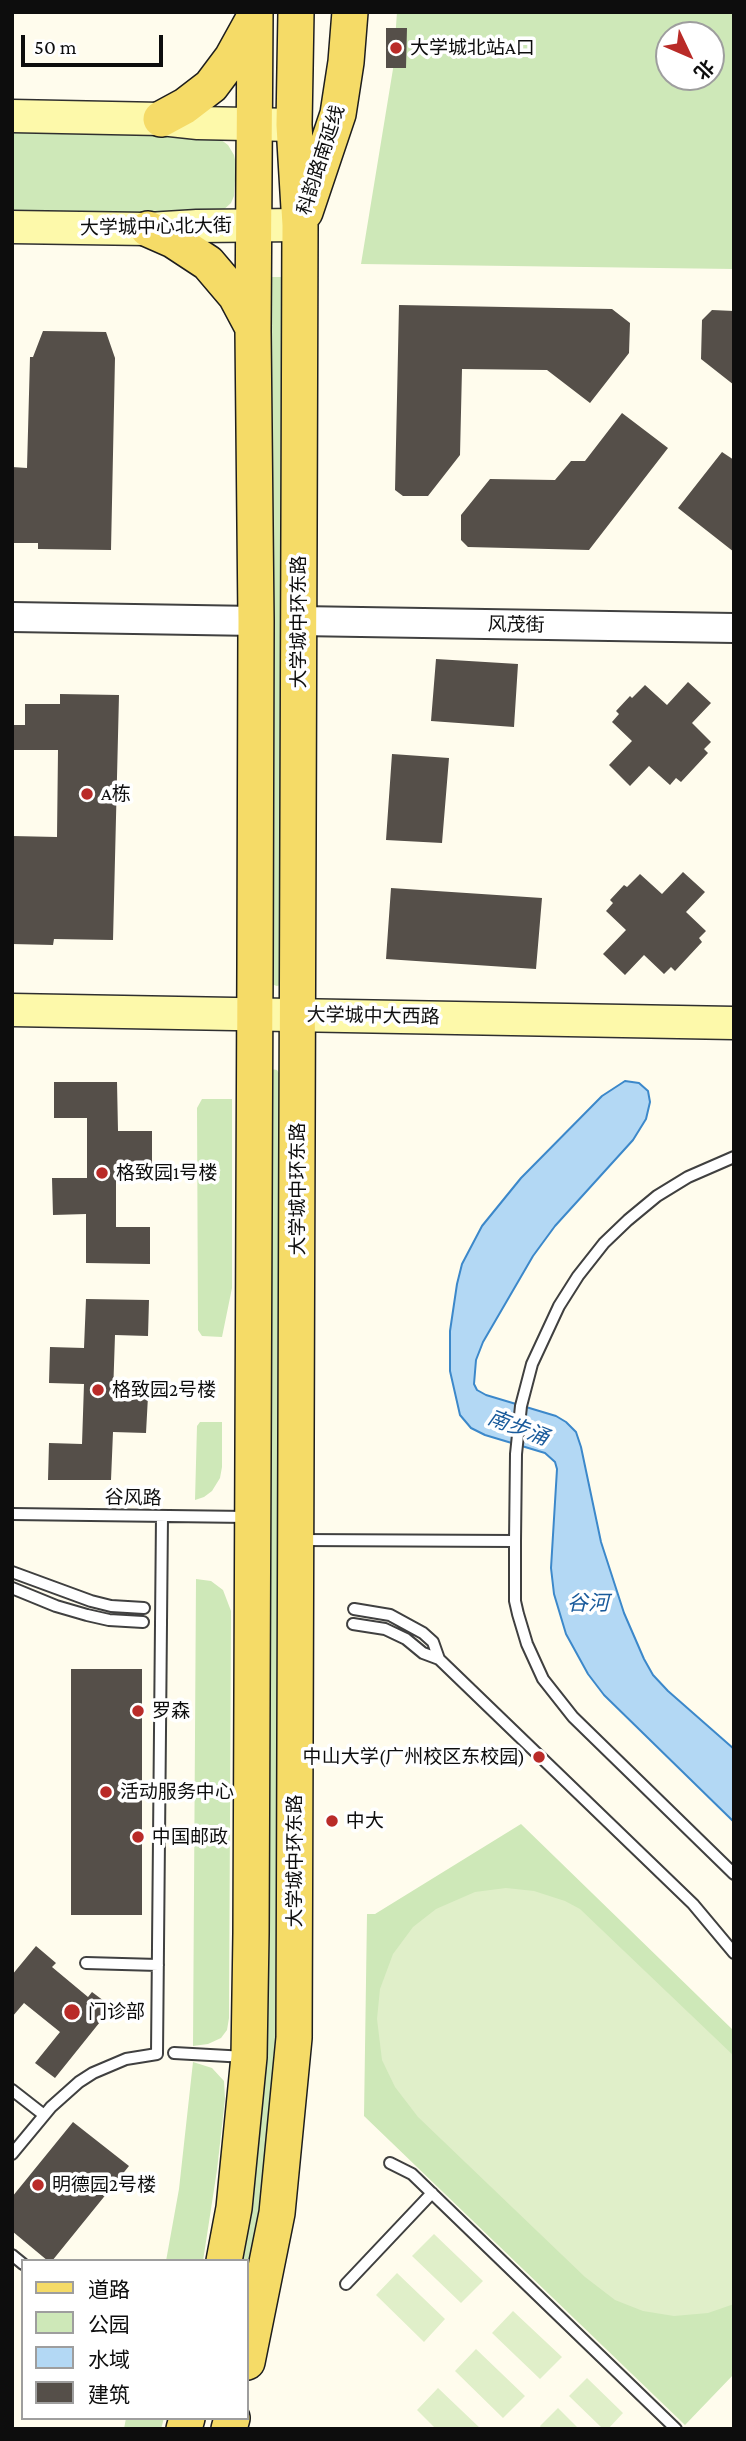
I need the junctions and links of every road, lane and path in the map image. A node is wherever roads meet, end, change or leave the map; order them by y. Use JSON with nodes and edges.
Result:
{"nodes":[{"id":1,"x":296,"y":12,"type":"edge"},
{"id":2,"x":349,"y":12,"type":"edge"},
{"id":3,"x":255,"y":15,"type":"edge"},
{"id":4,"x":12,"y":116,"type":"edge"},
{"id":5,"x":161,"y":119,"type":"junction"},
{"id":6,"x":254,"y":124,"type":"junction"},
{"id":7,"x":294,"y":125,"type":"junction"},
{"id":8,"x":254,"y":225,"type":"junction"},
{"id":9,"x":300,"y":225,"type":"junction"},
{"id":10,"x":12,"y":227,"type":"edge"},
{"id":11,"x":148,"y":229,"type":"junction"},
{"id":12,"x":253,"y":331,"type":"junction"},
{"id":13,"x":12,"y":617,"type":"edge"},
{"id":14,"x":256,"y":621,"type":"junction"},
{"id":15,"x":299,"y":621,"type":"junction"},
{"id":16,"x":734,"y":628,"type":"edge"},
{"id":17,"x":12,"y":1010,"type":"edge"},
{"id":18,"x":734,"y":1023,"type":"edge"},
{"id":19,"x":255,"y":1025,"type":"junction"},
{"id":20,"x":297,"y":1026,"type":"junction"},
{"id":21,"x":12,"y":1032,"type":"edge"},
{"id":22,"x":734,"y":1044,"type":"edge"},
{"id":23,"x":734,"y":1157,"type":"edge"},
{"id":24,"x":12,"y":1514,"type":"edge"},
{"id":25,"x":162,"y":1516,"type":"junction"},
{"id":26,"x":253,"y":1517,"type":"junction"},
{"id":27,"x":296,"y":1540,"type":"junction"},
{"id":28,"x":515,"y":1541,"type":"junction"},
{"id":29,"x":12,"y":1572,"type":"edge"},
{"id":30,"x":12,"y":1588,"type":"edge"},
{"id":31,"x":144,"y":1608,"type":"dead end"},
{"id":32,"x":354,"y":1609,"type":"dead end"},
{"id":33,"x":143,"y":1622,"type":"dead end"},
{"id":34,"x":353,"y":1624,"type":"dead end"},
{"id":35,"x":439,"y":1659,"type":"junction"},
{"id":36,"x":734,"y":1874,"type":"edge"},
{"id":37,"x":734,"y":1952,"type":"edge"},
{"id":38,"x":86,"y":1963,"type":"dead end"},
{"id":39,"x":158,"y":1965,"type":"junction"},
{"id":40,"x":174,"y":2053,"type":"dead end"},
{"id":41,"x":249,"y":2057,"type":"junction"},
{"id":42,"x":12,"y":2090,"type":"edge"},
{"id":43,"x":44,"y":2116,"type":"junction"},
{"id":44,"x":12,"y":2154,"type":"edge"},
{"id":45,"x":390,"y":2163,"type":"dead end"},
{"id":46,"x":432,"y":2193,"type":"junction"},
{"id":47,"x":224,"y":2259,"type":"edge"},
{"id":48,"x":345,"y":2284,"type":"dead end"},
{"id":49,"x":248,"y":2357,"type":"edge"},
{"id":50,"x":676,"y":2429,"type":"edge"}],
"edges":[{"from":1,"to":7,"type":"main road","name":"大学城中环东路"},
{"from":2,"to":9,"type":"main road","name":"科韵路南延线"},
{"from":3,"to":5,"type":"main road"},
{"from":3,"to":6,"type":"main road"},
{"from":4,"to":5,"type":"main road"},
{"from":5,"to":6,"type":"main road"},
{"from":6,"to":7,"type":"main road"},
{"from":6,"to":8,"type":"main road"},
{"from":7,"to":9,"type":"main road","name":"大学城中环东路"},
{"from":8,"to":9,"type":"main road","name":"大学城中心北大街"},
{"from":8,"to":11,"type":"main road","name":"大学城中心北大街"},
{"from":8,"to":12,"type":"main road"},
{"from":9,"to":15,"type":"main road","name":"大学城中环东路"},
{"from":10,"to":11,"type":"main road","name":"大学城中心北大街"},
{"from":11,"to":12,"type":"main road"},
{"from":12,"to":14,"type":"main road"},
{"from":13,"to":14,"type":"street"},
{"from":14,"to":19,"type":"main road"},
{"from":15,"to":16,"type":"street","name":"风茂街"},
{"from":15,"to":20,"type":"main road","name":"大学城中环东路"},
{"from":17,"to":19,"type":"main road","name":"大学城中大西路"},
{"from":18,"to":20,"type":"main road","name":"大学城中大西路"},
{"from":19,"to":20,"type":"main road","name":"大学城中大西路"},
{"from":19,"to":21,"type":"main road","name":"大学城中大西路"},
{"from":19,"to":26,"type":"main road"},
{"from":20,"to":22,"type":"main road","name":"大学城中大西路"},
{"from":20,"to":27,"type":"main road","name":"大学城中环东路"},
{"from":23,"to":28,"type":"lane"},
{"from":24,"to":25,"type":"lane","name":"谷风路"},
{"from":25,"to":26,"type":"lane","name":"谷风路"},
{"from":25,"to":39,"type":"lane"},
{"from":26,"to":41,"type":"main road"},
{"from":27,"to":28,"type":"lane"},
{"from":27,"to":49,"type":"main road","name":"大学城中环东路"},
{"from":28,"to":36,"type":"lane"},
{"from":29,"to":31,"type":"lane"},
{"from":30,"to":33,"type":"lane"},
{"from":32,"to":35,"type":"lane"},
{"from":34,"to":35,"type":"lane"},
{"from":35,"to":37,"type":"lane"},
{"from":38,"to":39,"type":"lane"},
{"from":39,"to":43,"type":"lane"},
{"from":40,"to":41,"type":"lane"},
{"from":41,"to":47,"type":"main road"},
{"from":42,"to":43,"type":"lane"},
{"from":43,"to":44,"type":"lane"},
{"from":45,"to":46,"type":"lane"},
{"from":46,"to":48,"type":"lane"},
{"from":46,"to":50,"type":"lane"}]}
